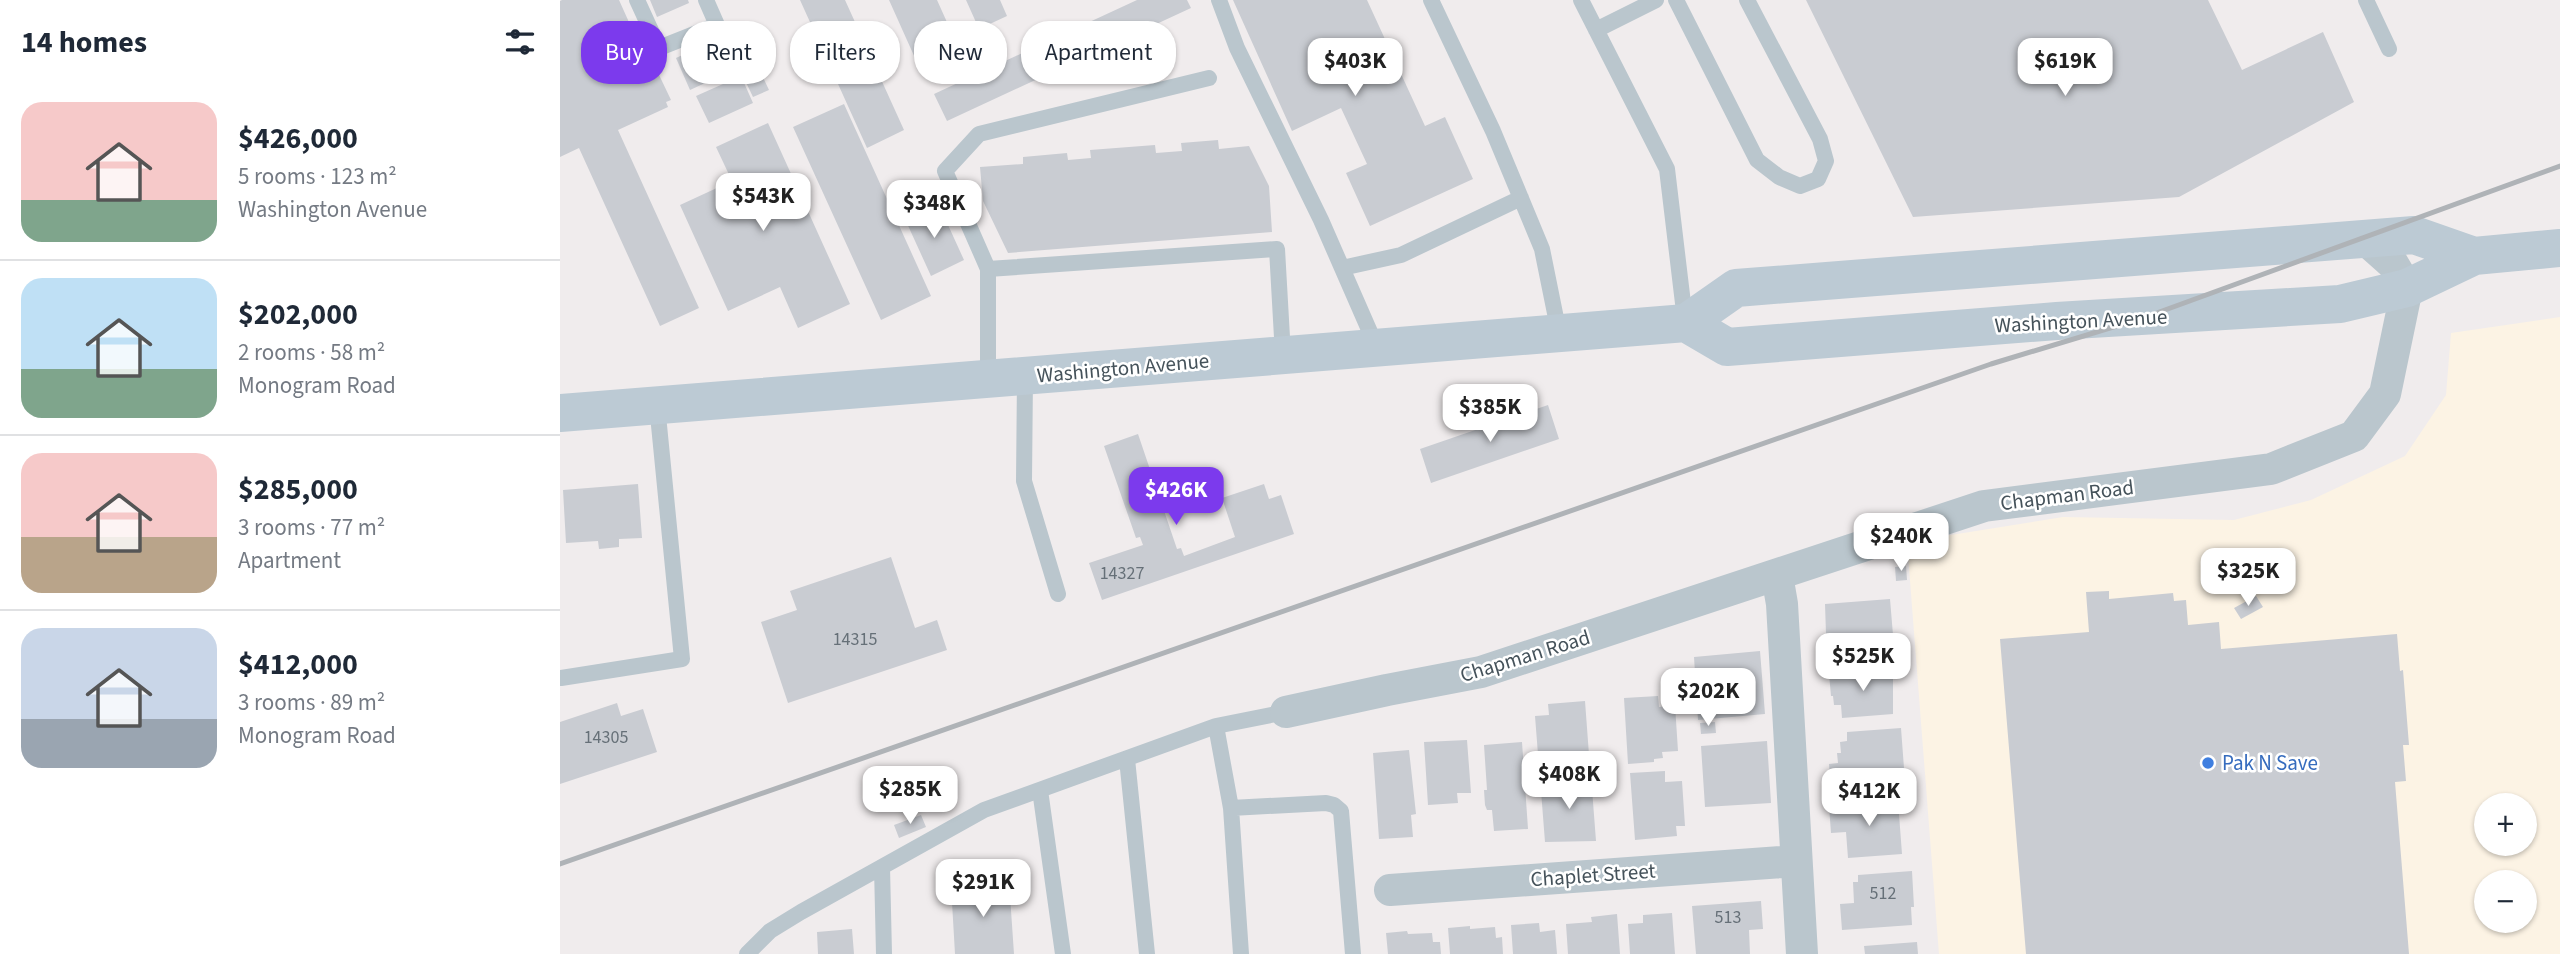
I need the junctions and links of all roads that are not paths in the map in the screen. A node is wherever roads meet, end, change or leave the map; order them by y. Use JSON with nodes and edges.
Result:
{"nodes":[{"id":1,"x":637,"y":0,"type":"edge"},
{"id":2,"x":706,"y":0,"type":"edge"},
{"id":3,"x":1219,"y":0,"type":"edge"},
{"id":4,"x":1431,"y":0,"type":"edge"},
{"id":5,"x":1581,"y":0,"type":"edge"},
{"id":6,"x":1656,"y":0,"type":"edge"},
{"id":7,"x":1676,"y":0,"type":"edge"},
{"id":8,"x":1747,"y":0,"type":"edge"},
{"id":9,"x":2367,"y":0,"type":"edge"},
{"id":10,"x":1596,"y":30,"type":"junction"},
{"id":11,"x":2389,"y":49,"type":"dead end"},
{"id":12,"x":1209,"y":78,"type":"dead end"},
{"id":13,"x":1521,"y":198,"type":"junction"},
{"id":14,"x":2366,"y":240,"type":"junction"},
{"id":15,"x":2560,"y":247,"type":"edge"},
{"id":16,"x":2474,"y":256,"type":"junction"},
{"id":17,"x":1342,"y":268,"type":"junction"},
{"id":18,"x":988,"y":269,"type":"junction"},
{"id":19,"x":2407,"y":288,"type":"junction"},
{"id":20,"x":1686,"y":323,"type":"junction"},
{"id":21,"x":1559,"y":333,"type":"junction"},
{"id":22,"x":1377,"y":348,"type":"junction"},
{"id":23,"x":1283,"y":355,"type":"junction"},
{"id":24,"x":1006,"y":377,"type":"junction"},
{"id":25,"x":657,"y":405,"type":"junction"},
{"id":26,"x":560,"y":413,"type":"edge"},
{"id":27,"x":1777,"y":575,"type":"junction"},
{"id":28,"x":1058,"y":594,"type":"dead end"},
{"id":29,"x":560,"y":675,"type":"edge"},
{"id":30,"x":1286,"y":712,"type":"joint"},
{"id":31,"x":1216,"y":726,"type":"junction"},
{"id":32,"x":1127,"y":759,"type":"junction"},
{"id":33,"x":1040,"y":790,"type":"junction"},
{"id":34,"x":1231,"y":808,"type":"junction"},
{"id":35,"x":1796,"y":861,"type":"junction"},
{"id":36,"x":882,"y":867,"type":"junction"},
{"id":37,"x":1390,"y":890,"type":"dead end"},
{"id":38,"x":747,"y":954,"type":"edge"},
{"id":39,"x":884,"y":954,"type":"edge"},
{"id":40,"x":1063,"y":954,"type":"edge"},
{"id":41,"x":1147,"y":954,"type":"edge"},
{"id":42,"x":1241,"y":954,"type":"edge"},
{"id":43,"x":1353,"y":954,"type":"edge"},
{"id":44,"x":1802,"y":954,"type":"edge"}],
"edges":[{"from":1,"to":2,"type":"lane"},
{"from":3,"to":17,"type":"lane"},
{"from":4,"to":13,"type":"lane"},
{"from":5,"to":10,"type":"lane"},
{"from":6,"to":10,"type":"lane"},
{"from":7,"to":8,"type":"lane"},
{"from":9,"to":11,"type":"lane"},
{"from":10,"to":20,"type":"lane"},
{"from":12,"to":18,"type":"lane"},
{"from":13,"to":17,"type":"lane"},
{"from":13,"to":21,"type":"lane"},
{"from":14,"to":16,"type":"main road","name":"Washington Avenue"},
{"from":14,"to":19,"type":"street"},
{"from":14,"to":20,"type":"main road","name":"Washington Avenue"},
{"from":15,"to":16,"type":"main road","name":"Washington Avenue"},
{"from":16,"to":19,"type":"main road","name":"Washington Avenue"},
{"from":17,"to":22,"type":"lane"},
{"from":18,"to":23,"type":"lane"},
{"from":18,"to":24,"type":"lane"},
{"from":19,"to":20,"type":"main road","name":"Washington Avenue"},
{"from":19,"to":27,"type":"street","name":"Chapman Road"},
{"from":20,"to":21,"type":"main road","name":"Washington Avenue"},
{"from":21,"to":22,"type":"main road","name":"Washington Avenue"},
{"from":22,"to":23,"type":"main road","name":"Washington Avenue"},
{"from":23,"to":24,"type":"main road","name":"Washington Avenue"},
{"from":24,"to":25,"type":"main road","name":"Washington Avenue"},
{"from":24,"to":28,"type":"lane"},
{"from":25,"to":26,"type":"main road","name":"Washington Avenue"},
{"from":25,"to":29,"type":"lane"},
{"from":27,"to":30,"type":"street","name":"Chapman Road"},
{"from":27,"to":35,"type":"street"},
{"from":30,"to":31,"type":"lane"},
{"from":31,"to":32,"type":"lane"},
{"from":31,"to":34,"type":"lane"},
{"from":32,"to":33,"type":"lane"},
{"from":32,"to":41,"type":"lane"},
{"from":33,"to":36,"type":"lane"},
{"from":33,"to":40,"type":"lane"},
{"from":34,"to":42,"type":"lane"},
{"from":34,"to":43,"type":"lane"},
{"from":35,"to":37,"type":"street","name":"Chaplet Street"},
{"from":35,"to":44,"type":"street"},
{"from":36,"to":38,"type":"lane"},
{"from":36,"to":39,"type":"lane"}]}
